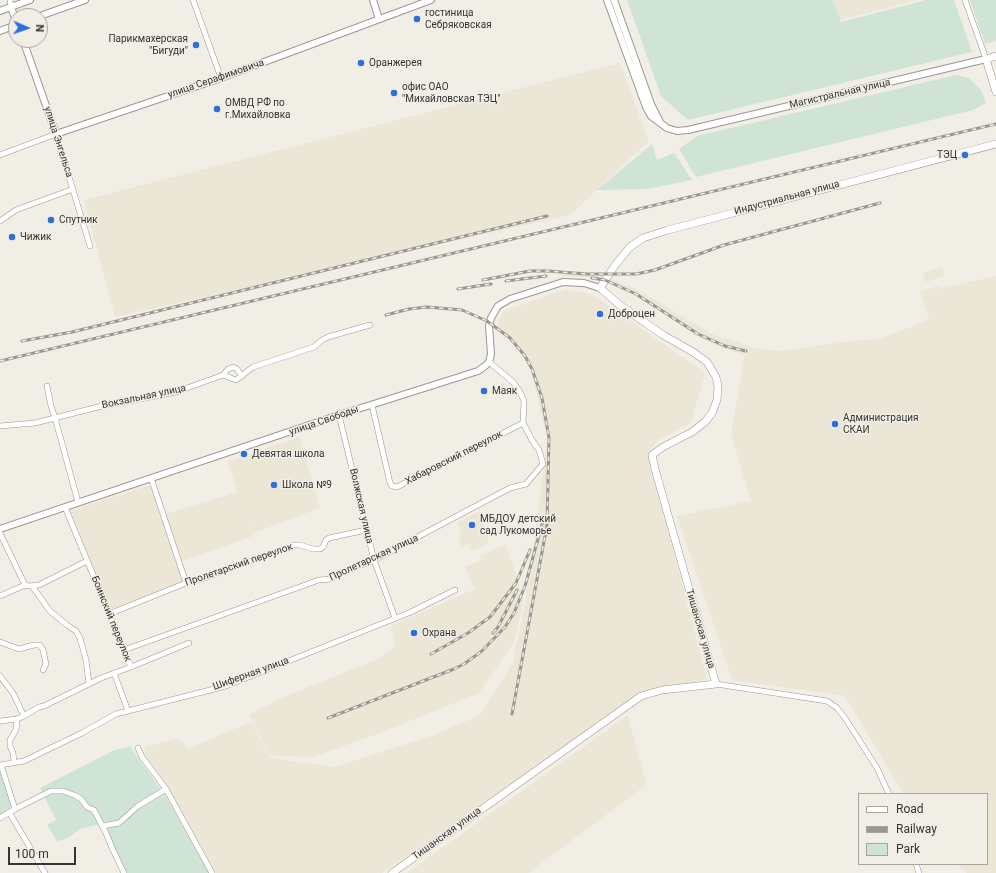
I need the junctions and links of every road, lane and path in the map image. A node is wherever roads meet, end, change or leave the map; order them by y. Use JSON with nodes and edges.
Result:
{"nodes":[{"id":1,"x":10,"y":0,"type":"edge"},
{"id":2,"x":30,"y":0,"type":"edge"},
{"id":3,"x":85,"y":0,"type":"edge"},
{"id":4,"x":193,"y":0,"type":"edge"},
{"id":5,"x":372,"y":0,"type":"edge"},
{"id":6,"x":431,"y":0,"type":"edge"},
{"id":7,"x":607,"y":0,"type":"edge"},
{"id":8,"x":614,"y":0,"type":"edge"},
{"id":9,"x":965,"y":0,"type":"edge"},
{"id":10,"x":11,"y":7,"type":"junction"},
{"id":11,"x":0,"y":11,"type":"edge"},
{"id":12,"x":48,"y":13,"type":"edge"},
{"id":13,"x":379,"y":19,"type":"junction"},
{"id":14,"x":26,"y":48,"type":"edge"},
{"id":15,"x":996,"y":56,"type":"edge"},
{"id":16,"x":986,"y":59,"type":"junction"},
{"id":17,"x":221,"y":78,"type":"junction"},
{"id":18,"x":996,"y":92,"type":"edge"},
{"id":19,"x":661,"y":124,"type":"junction"},
{"id":20,"x":56,"y":134,"type":"junction"},
{"id":21,"x":996,"y":144,"type":"edge"},
{"id":22,"x":0,"y":155,"type":"edge"},
{"id":23,"x":73,"y":189,"type":"junction"},
{"id":24,"x":0,"y":221,"type":"edge"},
{"id":25,"x":90,"y":246,"type":"dead end"},
{"id":26,"x":600,"y":288,"type":"junction"},
{"id":27,"x":370,"y":325,"type":"dead end"},
{"id":28,"x":489,"y":362,"type":"junction"},
{"id":29,"x":223,"y":375,"type":"junction"},
{"id":30,"x":242,"y":376,"type":"junction"},
{"id":31,"x":47,"y":386,"type":"dead end"},
{"id":32,"x":372,"y":405,"type":"junction"},
{"id":33,"x":339,"y":415,"type":"junction"},
{"id":34,"x":55,"y":418,"type":"junction"},
{"id":35,"x":523,"y":423,"type":"junction"},
{"id":36,"x":0,"y":426,"type":"edge"},
{"id":37,"x":151,"y":478,"type":"junction"},
{"id":38,"x":78,"y":502,"type":"junction"},
{"id":39,"x":65,"y":507,"type":"junction"},
{"id":40,"x":0,"y":529,"type":"edge"},
{"id":41,"x":366,"y":530,"type":"junction"},
{"id":42,"x":0,"y":533,"type":"edge"},
{"id":43,"x":374,"y":560,"type":"junction"},
{"id":44,"x":87,"y":561,"type":"junction"},
{"id":45,"x":186,"y":583,"type":"junction"},
{"id":46,"x":25,"y":585,"type":"junction"},
{"id":47,"x":32,"y":586,"type":"junction"},
{"id":48,"x":455,"y":590,"type":"dead end"},
{"id":49,"x":0,"y":596,"type":"edge"},
{"id":50,"x":110,"y":614,"type":"junction"},
{"id":51,"x":395,"y":618,"type":"junction"},
{"id":52,"x":0,"y":642,"type":"edge"},
{"id":53,"x":190,"y":643,"type":"dead end"},
{"id":54,"x":124,"y":650,"type":"junction"},
{"id":55,"x":131,"y":667,"type":"junction"},
{"id":56,"x":43,"y":670,"type":"dead end"},
{"id":57,"x":114,"y":673,"type":"junction"},
{"id":58,"x":0,"y":676,"type":"edge"},
{"id":59,"x":89,"y":684,"type":"junction"},
{"id":60,"x":716,"y":684,"type":"junction"},
{"id":61,"x":128,"y":711,"type":"junction"},
{"id":62,"x":24,"y":716,"type":"junction"},
{"id":63,"x":17,"y":719,"type":"junction"},
{"id":64,"x":0,"y":721,"type":"edge"},
{"id":65,"x":138,"y":748,"type":"dead end"},
{"id":66,"x":14,"y":762,"type":"junction"},
{"id":67,"x":0,"y":765,"type":"edge"},
{"id":68,"x":166,"y":789,"type":"junction"},
{"id":69,"x":889,"y":793,"type":"edge"},
{"id":70,"x":15,"y":809,"type":"junction"},
{"id":71,"x":9,"y":812,"type":"junction"},
{"id":72,"x":0,"y":818,"type":"edge"},
{"id":73,"x":103,"y":826,"type":"junction"},
{"id":74,"x":45,"y":873,"type":"edge"},
{"id":75,"x":124,"y":873,"type":"edge"},
{"id":76,"x":212,"y":873,"type":"edge"},
{"id":77,"x":392,"y":873,"type":"edge"}],
"edges":[{"from":1,"to":10,"type":"street"},
{"from":2,"to":10,"type":"street"},
{"from":3,"to":12,"type":"street"},
{"from":4,"to":17,"type":"street"},
{"from":5,"to":13,"type":"street"},
{"from":6,"to":13,"type":"street","name":"улица Серафимовича"},
{"from":7,"to":19,"type":"street"},
{"from":8,"to":19,"type":"street"},
{"from":9,"to":16,"type":"street"},
{"from":10,"to":11,"type":"street"},
{"from":13,"to":17,"type":"street","name":"улица Серафимовича"},
{"from":14,"to":20,"type":"street","name":"улица Энгельса"},
{"from":15,"to":16,"type":"main road"},
{"from":16,"to":18,"type":"main road"},
{"from":16,"to":19,"type":"street","name":"Магистральная улица"},
{"from":17,"to":20,"type":"street","name":"улица Серафимовича"},
{"from":20,"to":22,"type":"street","name":"улица Серафимовича"},
{"from":20,"to":23,"type":"street","name":"улица Энгельса"},
{"from":21,"to":26,"type":"main road","name":"Индустриальная улица"},
{"from":23,"to":24,"type":"street"},
{"from":23,"to":25,"type":"street","name":"улица Энгельса"},
{"from":26,"to":28,"type":"street"},
{"from":26,"to":60,"type":"main road","name":"Тишанская улица"},
{"from":27,"to":30,"type":"street"},
{"from":28,"to":32,"type":"street","name":"улица Свободы"},
{"from":28,"to":35,"type":"street"},
{"from":29,"to":30,"type":"street","name":"Вокзальная улица"},
{"from":29,"to":30,"type":"street"},
{"from":29,"to":34,"type":"street","name":"Вокзальная улица"},
{"from":31,"to":34,"type":"street"},
{"from":32,"to":33,"type":"street","name":"улица Свободы"},
{"from":32,"to":35,"type":"street","name":"Хабаровский переулок"},
{"from":33,"to":37,"type":"street","name":"улица Свободы"},
{"from":33,"to":41,"type":"street","name":"Волжская улица"},
{"from":34,"to":36,"type":"street","name":"Вокзальная улица"},
{"from":34,"to":38,"type":"street"},
{"from":35,"to":43,"type":"street","name":"Пролетарская улица"},
{"from":37,"to":38,"type":"street","name":"улица Свободы"},
{"from":37,"to":45,"type":"street"},
{"from":38,"to":39,"type":"street","name":"улица Свободы"},
{"from":39,"to":40,"type":"street","name":"улица Свободы"},
{"from":39,"to":44,"type":"street","name":"Боинский переулок"},
{"from":41,"to":43,"type":"street","name":"Волжская улица"},
{"from":41,"to":45,"type":"street","name":"Пролетарский переулок"},
{"from":42,"to":46,"type":"street"},
{"from":43,"to":51,"type":"street","name":"Волжская улица"},
{"from":43,"to":54,"type":"street","name":"Пролетарская улица"},
{"from":44,"to":47,"type":"street"},
{"from":44,"to":50,"type":"street","name":"Боинский переулок"},
{"from":45,"to":50,"type":"street","name":"Пролетарский переулок"},
{"from":46,"to":47,"type":"street"},
{"from":46,"to":49,"type":"street"},
{"from":47,"to":59,"type":"street"},
{"from":48,"to":51,"type":"street","name":"Шиферная улица"},
{"from":50,"to":54,"type":"street","name":"Боинский переулок"},
{"from":51,"to":61,"type":"street","name":"Шиферная улица"},
{"from":52,"to":56,"type":"street"},
{"from":53,"to":55,"type":"street"},
{"from":54,"to":55,"type":"street","name":"Боинский переулок"},
{"from":55,"to":57,"type":"street","name":"Боинский переулок"},
{"from":57,"to":59,"type":"street","name":"Боинский переулок"},
{"from":57,"to":61,"type":"street"},
{"from":58,"to":62,"type":"street"},
{"from":59,"to":62,"type":"street","name":"Боинский переулок"},
{"from":60,"to":69,"type":"street"},
{"from":60,"to":77,"type":"main road","name":"Тишанская улица"},
{"from":61,"to":66,"type":"street","name":"Шиферная улица"},
{"from":62,"to":63,"type":"street","name":"Боинский переулок"},
{"from":63,"to":64,"type":"street","name":"Боинский переулок"},
{"from":63,"to":66,"type":"street"},
{"from":65,"to":68,"type":"street"},
{"from":66,"to":67,"type":"street","name":"Шиферная улица"},
{"from":67,"to":70,"type":"street"},
{"from":68,"to":73,"type":"street"},
{"from":68,"to":76,"type":"street"},
{"from":70,"to":71,"type":"street"},
{"from":70,"to":73,"type":"street"},
{"from":71,"to":72,"type":"street"},
{"from":71,"to":74,"type":"street"},
{"from":73,"to":75,"type":"street"}]}
